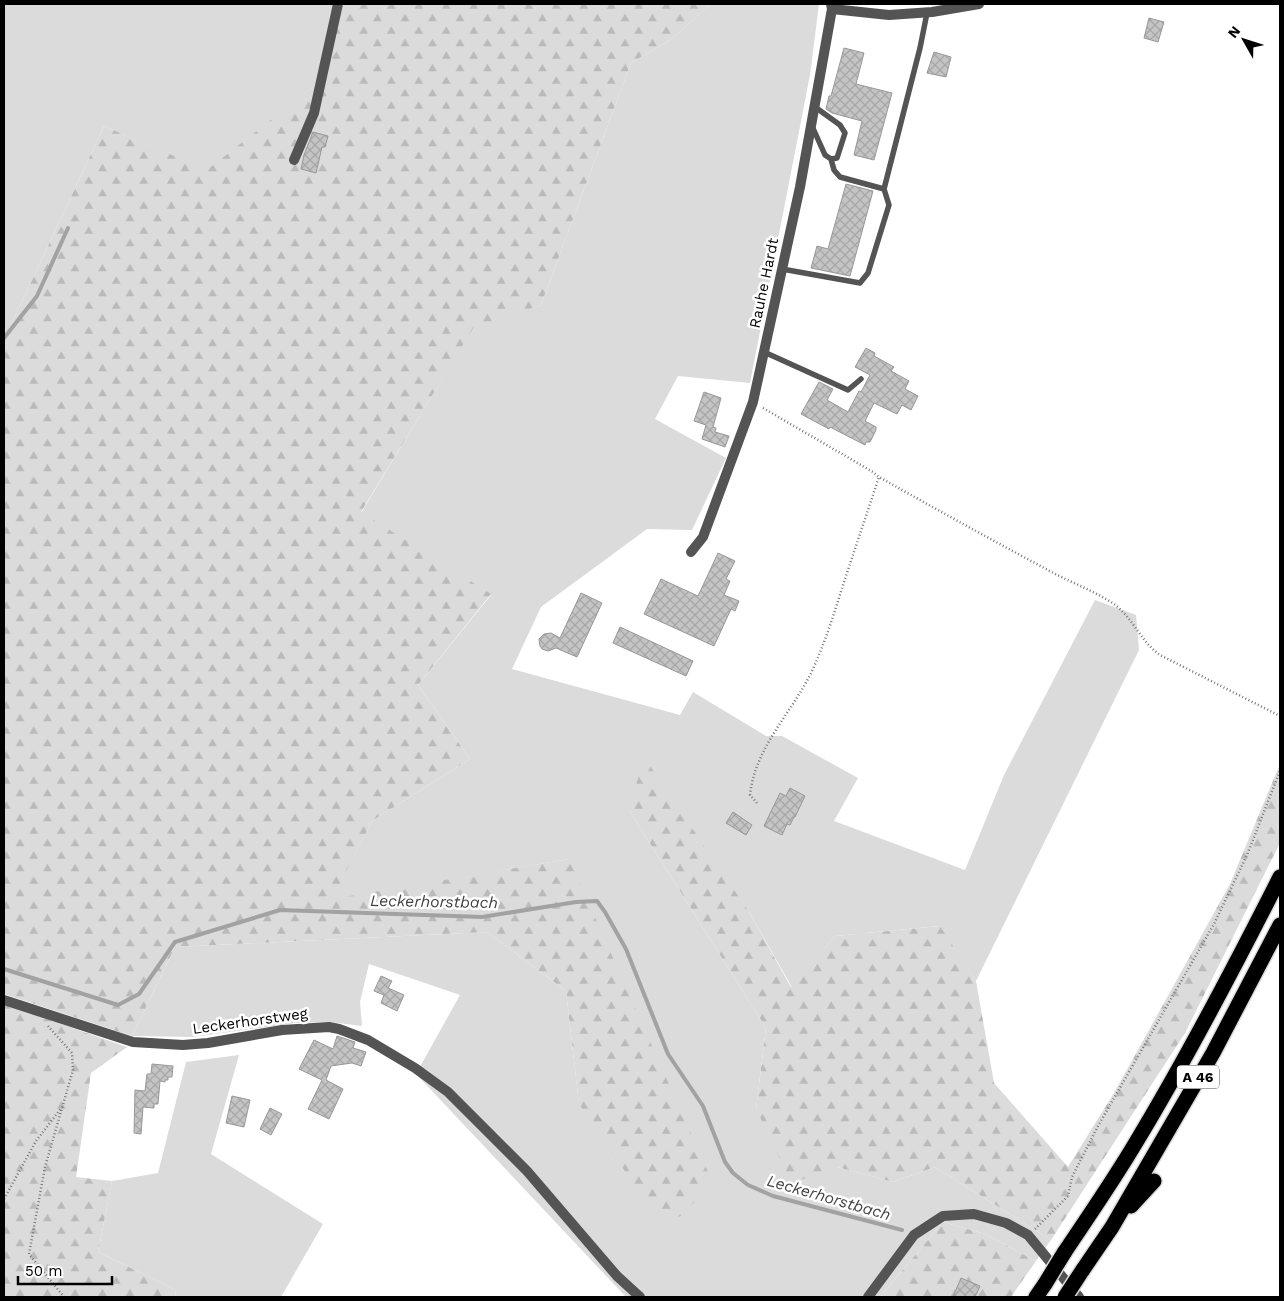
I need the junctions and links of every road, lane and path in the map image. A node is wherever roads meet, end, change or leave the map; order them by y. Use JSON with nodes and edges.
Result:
{"nodes":[{"id":1,"x":338,"y":4,"type":"edge"},
{"id":2,"x":980,"y":4,"type":"edge"},
{"id":3,"x":831,"y":6,"type":"edge"},
{"id":4,"x":927,"y":13,"type":"junction"},
{"id":5,"x":814,"y":107,"type":"junction"},
{"id":6,"x":811,"y":124,"type":"junction"},
{"id":7,"x":831,"y":159,"type":"junction"},
{"id":8,"x":294,"y":160,"type":"dead end"},
{"id":9,"x":884,"y":189,"type":"junction"},
{"id":10,"x":782,"y":269,"type":"junction"},
{"id":11,"x":764,"y":352,"type":"junction"},
{"id":12,"x":861,"y":379,"type":"dead end"},
{"id":13,"x":752,"y":402,"type":"junction"},
{"id":14,"x":878,"y":477,"type":"junction"},
{"id":15,"x":691,"y":552,"type":"dead end"},
{"id":16,"x":1280,"y":716,"type":"edge"},
{"id":17,"x":1280,"y":771,"type":"edge"},
{"id":18,"x":758,"y":803,"type":"dead end"},
{"id":19,"x":1280,"y":877,"type":"edge"},
{"id":20,"x":1280,"y":925,"type":"edge"},
{"id":21,"x":4,"y":1000,"type":"edge"},
{"id":22,"x":35,"y":1011,"type":"junction"},
{"id":23,"x":64,"y":1105,"type":"junction"},
{"id":24,"x":1154,"y":1181,"type":"dead end"},
{"id":25,"x":4,"y":1199,"type":"edge"},
{"id":26,"x":1112,"y":1227,"type":"junction"},
{"id":27,"x":1028,"y":1235,"type":"junction"},
{"id":28,"x":64,"y":1297,"type":"edge"},
{"id":29,"x":640,"y":1297,"type":"edge"},
{"id":30,"x":868,"y":1297,"type":"edge"},
{"id":31,"x":1036,"y":1297,"type":"edge"},
{"id":32,"x":1065,"y":1297,"type":"edge"},
{"id":33,"x":1079,"y":1297,"type":"edge"}],
"edges":[{"from":1,"to":8,"type":"street"},
{"from":2,"to":4,"type":"street","name":"Rauhe Hardt"},
{"from":3,"to":4,"type":"street","name":"Rauhe Hardt"},
{"from":3,"to":5,"type":"street","name":"Rauhe Hardt"},
{"from":4,"to":9,"type":"lane"},
{"from":5,"to":6,"type":"street","name":"Rauhe Hardt"},
{"from":5,"to":7,"type":"lane"},
{"from":6,"to":7,"type":"lane"},
{"from":6,"to":10,"type":"street","name":"Rauhe Hardt"},
{"from":7,"to":9,"type":"lane"},
{"from":9,"to":10,"type":"lane"},
{"from":10,"to":11,"type":"street","name":"Rauhe Hardt"},
{"from":11,"to":12,"type":"lane"},
{"from":11,"to":13,"type":"street","name":"Rauhe Hardt"},
{"from":13,"to":14,"type":"path"},
{"from":13,"to":15,"type":"street","name":"Rauhe Hardt"},
{"from":14,"to":16,"type":"path"},
{"from":14,"to":18,"type":"path"},
{"from":17,"to":27,"type":"path"},
{"from":19,"to":31,"type":"highway","number":"A 46","bridge":true},
{"from":20,"to":26,"type":"highway","number":"A 46"},
{"from":21,"to":22,"type":"street","name":"Leckerhorstweg"},
{"from":22,"to":23,"type":"path"},
{"from":22,"to":29,"type":"street","name":"Leckerhorstweg"},
{"from":23,"to":25,"type":"path"},
{"from":23,"to":28,"type":"path"},
{"from":24,"to":26,"type":"highway"},
{"from":26,"to":32,"type":"highway","number":"A 46","bridge":true},
{"from":27,"to":30,"type":"street"},
{"from":27,"to":33,"type":"street"}]}
